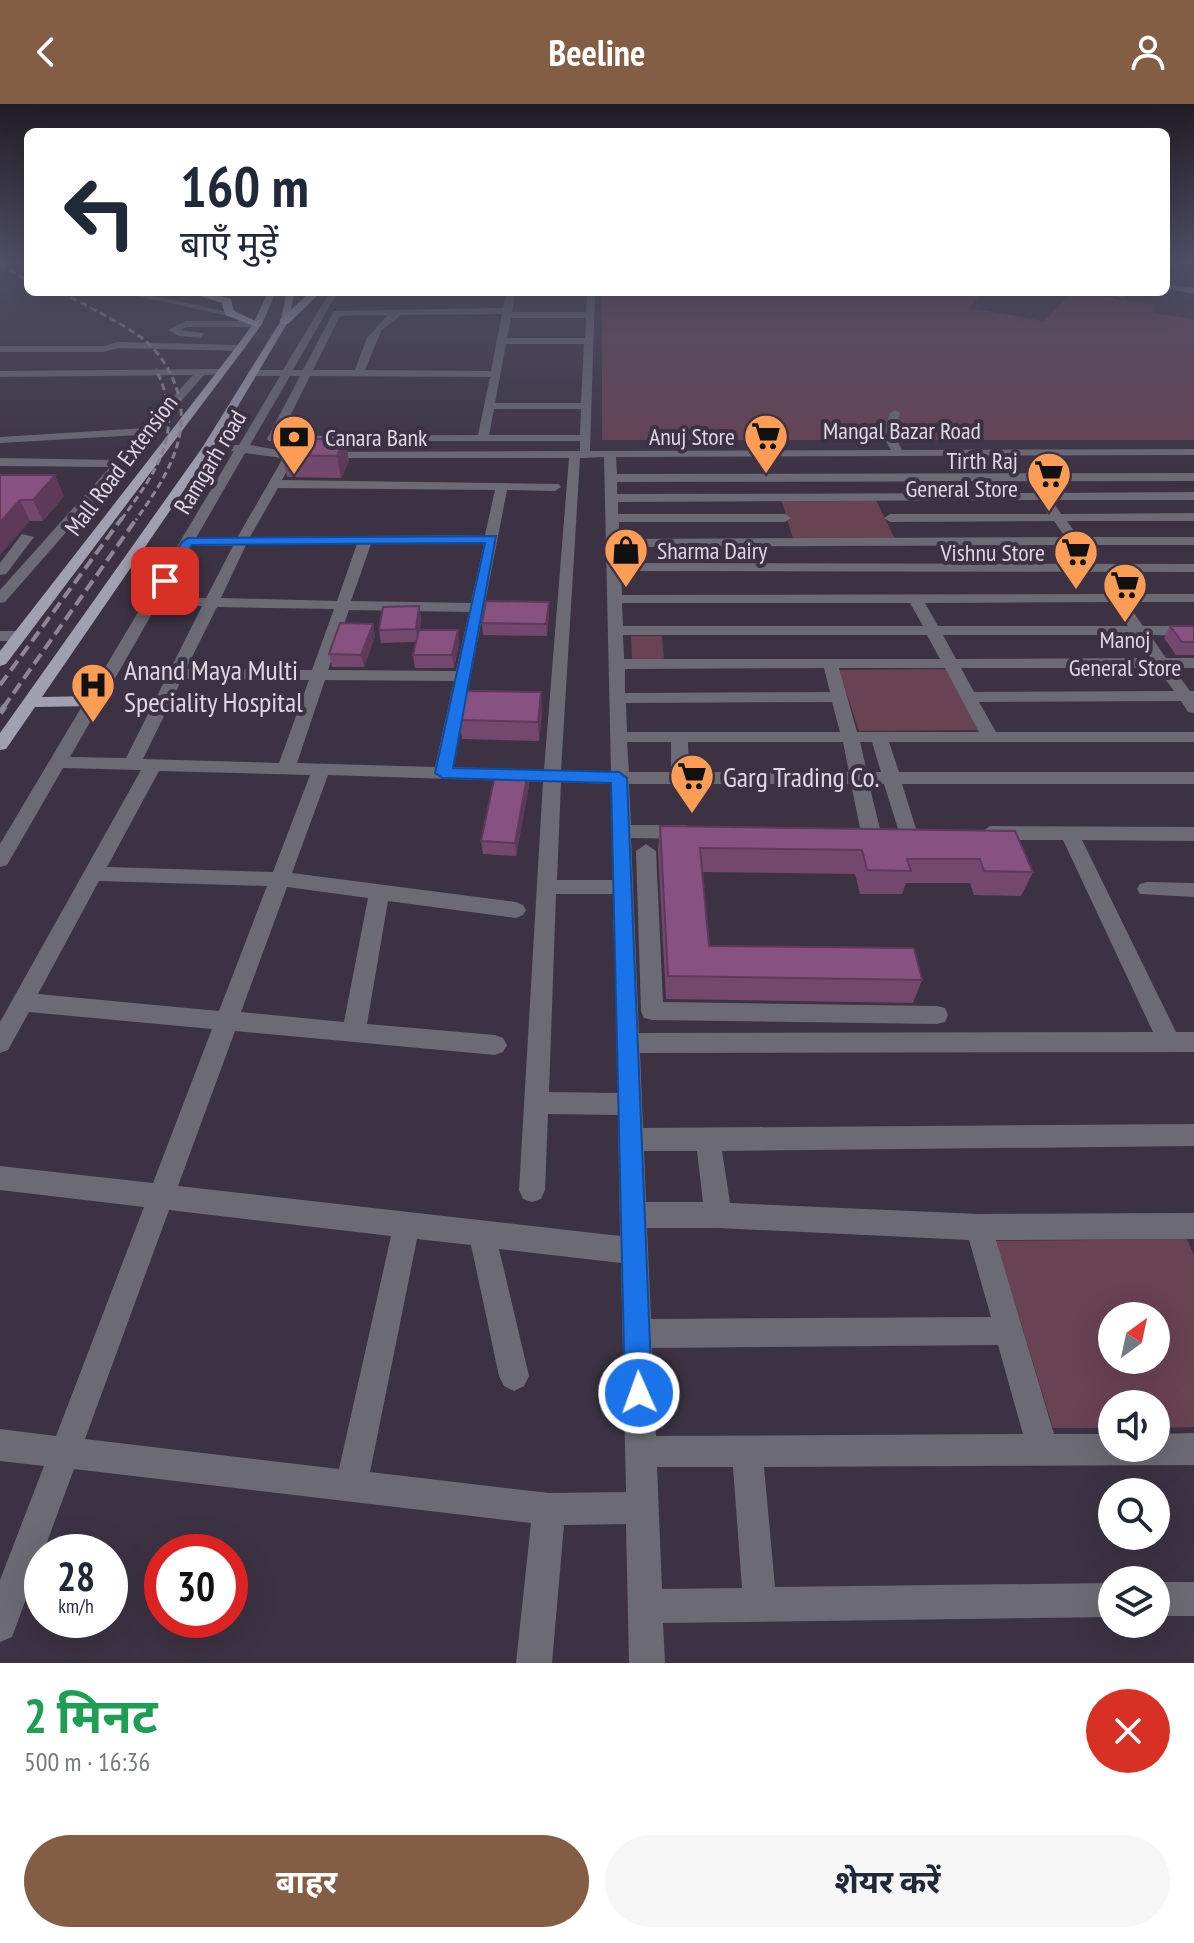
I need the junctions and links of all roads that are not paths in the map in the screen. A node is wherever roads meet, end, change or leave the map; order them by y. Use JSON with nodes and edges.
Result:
{"nodes":[{"id":1,"x":185,"y":333,"type":"edge"},
{"id":2,"x":206,"y":333,"type":"edge"},
{"id":3,"x":250,"y":333,"type":"edge"},
{"id":4,"x":277,"y":333,"type":"edge"},
{"id":5,"x":310,"y":333,"type":"edge"},
{"id":6,"x":327,"y":333,"type":"edge"},
{"id":7,"x":374,"y":333,"type":"edge"},
{"id":8,"x":505,"y":333,"type":"edge"},
{"id":9,"x":589,"y":333,"type":"edge"},
{"id":10,"x":0,"y":337,"type":"edge"},
{"id":11,"x":30,"y":337,"type":"dead end"},
{"id":12,"x":106,"y":337,"type":"dead end"},
{"id":13,"x":503,"y":341,"type":"junction"},
{"id":14,"x":589,"y":341,"type":"junction"},
{"id":15,"x":118,"y":345,"type":"junction"},
{"id":16,"x":240,"y":348,"type":"junction"},
{"id":17,"x":0,"y":349,"type":"edge"},
{"id":18,"x":220,"y":372,"type":"junction"},
{"id":19,"x":200,"y":373,"type":"junction"},
{"id":20,"x":252,"y":373,"type":"junction"},
{"id":21,"x":287,"y":373,"type":"junction"},
{"id":22,"x":307,"y":373,"type":"junction"},
{"id":23,"x":359,"y":373,"type":"junction"},
{"id":24,"x":0,"y":374,"type":"edge"},
{"id":25,"x":496,"y":374,"type":"junction"},
{"id":26,"x":490,"y":406,"type":"junction"},
{"id":27,"x":587,"y":406,"type":"junction"},
{"id":28,"x":895,"y":413,"type":"dead end"},
{"id":29,"x":149,"y":431,"type":"junction"},
{"id":30,"x":483,"y":438,"type":"junction"},
{"id":31,"x":0,"y":440,"type":"edge"},
{"id":32,"x":207,"y":448,"type":"junction"},
{"id":33,"x":582,"y":448,"type":"junction"},
{"id":34,"x":96,"y":449,"type":"junction"},
{"id":35,"x":243,"y":449,"type":"junction"},
{"id":36,"x":610,"y":452,"type":"junction"},
{"id":37,"x":898,"y":452,"type":"junction"},
{"id":38,"x":1012,"y":452,"type":"junction"},
{"id":39,"x":1166,"y":452,"type":"junction"},
{"id":40,"x":1192,"y":454,"type":"edge"},
{"id":41,"x":290,"y":455,"type":"junction"},
{"id":42,"x":0,"y":462,"type":"edge"},
{"id":43,"x":119,"y":464,"type":"junction"},
{"id":44,"x":492,"y":465,"type":"junction"},
{"id":45,"x":385,"y":469,"type":"junction"},
{"id":46,"x":886,"y":477,"type":"junction"},
{"id":47,"x":1028,"y":477,"type":"junction"},
{"id":48,"x":1193,"y":478,"type":"edge"},
{"id":49,"x":273,"y":484,"type":"junction"},
{"id":50,"x":502,"y":486,"type":"junction"},
{"id":51,"x":555,"y":487,"type":"dead end"},
{"id":52,"x":1042,"y":496,"type":"junction"},
{"id":53,"x":1194,"y":496,"type":"edge"},
{"id":54,"x":881,"y":497,"type":"junction"},
{"id":55,"x":610,"y":498,"type":"junction"},
{"id":56,"x":1057,"y":517,"type":"junction"},
{"id":57,"x":1194,"y":517,"type":"edge"},
{"id":58,"x":785,"y":518,"type":"dead end"},
{"id":59,"x":890,"y":518,"type":"junction"},
{"id":60,"x":27,"y":537,"type":"dead end"},
{"id":61,"x":491,"y":539,"type":"junction"},
{"id":62,"x":242,"y":540,"type":"junction"},
{"id":63,"x":365,"y":541,"type":"junction"},
{"id":64,"x":1194,"y":541,"type":"edge"},
{"id":65,"x":188,"y":542,"type":"junction"},
{"id":66,"x":901,"y":542,"type":"junction"},
{"id":67,"x":1075,"y":542,"type":"junction"},
{"id":68,"x":612,"y":543,"type":"junction"},
{"id":69,"x":612,"y":567,"type":"junction"},
{"id":70,"x":1093,"y":568,"type":"junction"},
{"id":71,"x":1194,"y":568,"type":"edge"},
{"id":72,"x":8,"y":577,"type":"edge"},
{"id":73,"x":915,"y":598,"type":"junction"},
{"id":74,"x":1115,"y":598,"type":"junction"},
{"id":75,"x":1194,"y":598,"type":"edge"},
{"id":76,"x":0,"y":599,"type":"edge"},
{"id":77,"x":613,"y":599,"type":"junction"},
{"id":78,"x":153,"y":601,"type":"junction"},
{"id":79,"x":213,"y":602,"type":"junction"},
{"id":80,"x":343,"y":605,"type":"junction"},
{"id":81,"x":477,"y":608,"type":"junction"},
{"id":82,"x":615,"y":630,"type":"junction"},
{"id":83,"x":931,"y":630,"type":"junction"},
{"id":84,"x":1094,"y":630,"type":"junction"},
{"id":85,"x":1138,"y":630,"type":"junction"},
{"id":86,"x":1194,"y":631,"type":"edge"},
{"id":87,"x":0,"y":636,"type":"edge"},
{"id":88,"x":19,"y":636,"type":"junction"},
{"id":89,"x":0,"y":661,"type":"edge"},
{"id":90,"x":830,"y":663,"type":"junction"},
{"id":91,"x":953,"y":663,"type":"junction"},
{"id":92,"x":1114,"y":663,"type":"junction"},
{"id":93,"x":1162,"y":663,"type":"junction"},
{"id":94,"x":1194,"y":663,"type":"edge"},
{"id":95,"x":615,"y":664,"type":"junction"},
{"id":96,"x":179,"y":674,"type":"junction"},
{"id":97,"x":319,"y":674,"type":"junction"},
{"id":98,"x":463,"y":676,"type":"junction"},
{"id":99,"x":839,"y":697,"type":"junction"},
{"id":100,"x":969,"y":697,"type":"junction"},
{"id":101,"x":617,"y":698,"type":"junction"},
{"id":102,"x":1191,"y":700,"type":"edge"},
{"id":103,"x":94,"y":701,"type":"junction"},
{"id":104,"x":30,"y":702,"type":"junction"},
{"id":105,"x":618,"y":737,"type":"junction"},
{"id":106,"x":679,"y":737,"type":"junction"},
{"id":107,"x":850,"y":737,"type":"junction"},
{"id":108,"x":879,"y":737,"type":"junction"},
{"id":109,"x":990,"y":737,"type":"junction"},
{"id":110,"x":1194,"y":737,"type":"edge"},
{"id":111,"x":0,"y":745,"type":"edge"},
{"id":112,"x":57,"y":762,"type":"junction"},
{"id":113,"x":143,"y":764,"type":"junction"},
{"id":114,"x":286,"y":769,"type":"junction"},
{"id":115,"x":321,"y":770,"type":"junction"},
{"id":116,"x":443,"y":773,"type":"junction"},
{"id":117,"x":552,"y":776,"type":"junction"},
{"id":118,"x":619,"y":778,"type":"junction"},
{"id":119,"x":680,"y":778,"type":"junction"},
{"id":120,"x":859,"y":778,"type":"junction"},
{"id":121,"x":892,"y":778,"type":"junction"},
{"id":122,"x":1194,"y":778,"type":"edge"},
{"id":123,"x":621,"y":831,"type":"junction"},
{"id":124,"x":699,"y":832,"type":"edge"},
{"id":125,"x":966,"y":833,"type":"edge"},
{"id":126,"x":1069,"y":833,"type":"junction"},
{"id":127,"x":1194,"y":834,"type":"edge"},
{"id":128,"x":646,"y":851,"type":"dead end"},
{"id":129,"x":0,"y":860,"type":"edge"},
{"id":130,"x":93,"y":874,"type":"junction"},
{"id":131,"x":281,"y":879,"type":"junction"},
{"id":132,"x":547,"y":887,"type":"junction"},
{"id":133,"x":1147,"y":889,"type":"dead end"},
{"id":134,"x":1194,"y":890,"type":"edge"},
{"id":135,"x":379,"y":892,"type":"junction"},
{"id":136,"x":623,"y":896,"type":"junction"},
{"id":137,"x":648,"y":906,"type":"junction"},
{"id":138,"x":516,"y":910,"type":"dead end"},
{"id":139,"x":22,"y":1002,"type":"junction"},
{"id":140,"x":683,"y":1012,"type":"junction"},
{"id":141,"x":937,"y":1015,"type":"dead end"},
{"id":142,"x":228,"y":1019,"type":"junction"},
{"id":143,"x":354,"y":1030,"type":"junction"},
{"id":144,"x":2,"y":1033,"type":"edge"},
{"id":145,"x":1169,"y":1042,"type":"junction"},
{"id":146,"x":1194,"y":1042,"type":"edge"},
{"id":147,"x":627,"y":1043,"type":"junction"},
{"id":148,"x":686,"y":1043,"type":"junction"},
{"id":149,"x":495,"y":1045,"type":"dead end"},
{"id":150,"x":536,"y":1103,"type":"junction"},
{"id":151,"x":629,"y":1104,"type":"junction"},
{"id":152,"x":1194,"y":1135,"type":"edge"},
{"id":153,"x":708,"y":1139,"type":"junction"},
{"id":154,"x":631,"y":1140,"type":"junction"},
{"id":155,"x":0,"y":1178,"type":"edge"},
{"id":156,"x":532,"y":1190,"type":"dead end"},
{"id":157,"x":161,"y":1195,"type":"junction"},
{"id":158,"x":634,"y":1215,"type":"junction"},
{"id":159,"x":718,"y":1215,"type":"junction"},
{"id":160,"x":407,"y":1224,"type":"junction"},
{"id":161,"x":1194,"y":1226,"type":"edge"},
{"id":162,"x":979,"y":1227,"type":"junction"},
{"id":163,"x":482,"y":1233,"type":"junction"},
{"id":164,"x":634,"y":1251,"type":"junction"},
{"id":165,"x":1009,"y":1331,"type":"junction"},
{"id":166,"x":637,"y":1334,"type":"junction"},
{"id":167,"x":514,"y":1376,"type":"dead end"},
{"id":168,"x":0,"y":1445,"type":"edge"},
{"id":169,"x":1194,"y":1449,"type":"edge"},
{"id":170,"x":1043,"y":1450,"type":"junction"},
{"id":171,"x":65,"y":1452,"type":"junction"},
{"id":172,"x":641,"y":1452,"type":"junction"},
{"id":173,"x":747,"y":1452,"type":"junction"},
{"id":174,"x":351,"y":1485,"type":"junction"},
{"id":175,"x":644,"y":1508,"type":"junction"},
{"id":176,"x":549,"y":1509,"type":"junction"},
{"id":177,"x":1170,"y":1599,"type":"edge"},
{"id":178,"x":1194,"y":1599,"type":"edge"},
{"id":179,"x":1098,"y":1600,"type":"edge"},
{"id":180,"x":760,"y":1604,"type":"junction"},
{"id":181,"x":646,"y":1606,"type":"junction"},
{"id":182,"x":0,"y":1625,"type":"edge"},
{"id":183,"x":534,"y":1663,"type":"edge"},
{"id":184,"x":647,"y":1663,"type":"edge"}],
"edges":[{"from":1,"to":2,"type":"street"},
{"from":3,"to":16,"type":"main road","name":"Mall Road Extension"},
{"from":4,"to":20,"type":"main road","name":"Mall Road Extension"},
{"from":5,"to":21,"type":"street","name":"Ramgarh road"},
{"from":6,"to":22,"type":"street"},
{"from":7,"to":23,"type":"street"},
{"from":8,"to":13,"type":"street"},
{"from":9,"to":14,"type":"street"},
{"from":10,"to":11,"type":"street"},
{"from":12,"to":15,"type":"street"},
{"from":13,"to":14,"type":"street"},
{"from":13,"to":25,"type":"street"},
{"from":14,"to":27,"type":"street"},
{"from":15,"to":16,"type":"street"},
{"from":15,"to":17,"type":"street"},
{"from":16,"to":18,"type":"main road","name":"Mall Road Extension"},
{"from":18,"to":19,"type":"street"},
{"from":18,"to":88,"type":"main road","name":"Mall Road Extension"},
{"from":19,"to":24,"type":"street"},
{"from":19,"to":29,"type":"street"},
{"from":20,"to":21,"type":"street"},
{"from":20,"to":32,"type":"main road","name":"Mall Road Extension"},
{"from":21,"to":22,"type":"street"},
{"from":21,"to":35,"type":"street","name":"Ramgarh road"},
{"from":22,"to":23,"type":"street"},
{"from":22,"to":30,"type":"street"},
{"from":23,"to":25,"type":"street"},
{"from":25,"to":26,"type":"street"},
{"from":26,"to":27,"type":"street"},
{"from":26,"to":30,"type":"street"},
{"from":27,"to":33,"type":"street"},
{"from":28,"to":37,"type":"street"},
{"from":29,"to":34,"type":"street"},
{"from":29,"to":43,"type":"street"},
{"from":30,"to":33,"type":"street"},
{"from":31,"to":34,"type":"street"},
{"from":32,"to":35,"type":"street"},
{"from":32,"to":104,"type":"main road","name":"Mall Road Extension"},
{"from":33,"to":36,"type":"street","name":"Mangal Bazar Road"},
{"from":33,"to":44,"type":"street"},
{"from":33,"to":117,"type":"street"},
{"from":34,"to":42,"type":"street"},
{"from":34,"to":43,"type":"street"},
{"from":35,"to":41,"type":"street"},
{"from":35,"to":44,"type":"street"},
{"from":35,"to":65,"type":"street","name":"Ramgarh road"},
{"from":36,"to":37,"type":"street","name":"Mangal Bazar Road"},
{"from":36,"to":55,"type":"street"},
{"from":37,"to":38,"type":"street","name":"Mangal Bazar Road"},
{"from":38,"to":39,"type":"street","name":"Mangal Bazar Road"},
{"from":38,"to":47,"type":"street"},
{"from":39,"to":40,"type":"street","name":"Mangal Bazar Road"},
{"from":39,"to":48,"type":"street"},
{"from":41,"to":45,"type":"street"},
{"from":41,"to":49,"type":"street"},
{"from":43,"to":72,"type":"street"},
{"from":44,"to":45,"type":"street"},
{"from":44,"to":45,"type":"street"},
{"from":44,"to":50,"type":"street"},
{"from":45,"to":49,"type":"street"},
{"from":46,"to":47,"type":"street"},
{"from":46,"to":54,"type":"street"},
{"from":46,"to":55,"type":"street"},
{"from":47,"to":48,"type":"street"},
{"from":47,"to":52,"type":"street"},
{"from":49,"to":62,"type":"street"},
{"from":50,"to":51,"type":"street"},
{"from":50,"to":61,"type":"street"},
{"from":52,"to":53,"type":"street"},
{"from":52,"to":54,"type":"street"},
{"from":52,"to":56,"type":"street"},
{"from":54,"to":55,"type":"street"},
{"from":54,"to":59,"type":"street"},
{"from":55,"to":58,"type":"street"},
{"from":55,"to":68,"type":"street"},
{"from":56,"to":57,"type":"street"},
{"from":56,"to":59,"type":"street"},
{"from":56,"to":67,"type":"street"},
{"from":59,"to":66,"type":"street"},
{"from":60,"to":72,"type":"street"},
{"from":61,"to":63,"type":"street"},
{"from":61,"to":81,"type":"street"},
{"from":62,"to":63,"type":"street"},
{"from":62,"to":65,"type":"street"},
{"from":62,"to":79,"type":"street"},
{"from":63,"to":80,"type":"street"},
{"from":64,"to":67,"type":"street"},
{"from":65,"to":78,"type":"street","name":"Ramgarh road"},
{"from":66,"to":67,"type":"street"},
{"from":66,"to":68,"type":"street"},
{"from":67,"to":70,"type":"street"},
{"from":68,"to":69,"type":"street"},
{"from":69,"to":70,"type":"street"},
{"from":69,"to":77,"type":"street"},
{"from":70,"to":71,"type":"street"},
{"from":70,"to":74,"type":"street"},
{"from":72,"to":76,"type":"street"},
{"from":73,"to":74,"type":"street"},
{"from":73,"to":77,"type":"street"},
{"from":73,"to":83,"type":"street"},
{"from":74,"to":75,"type":"street"},
{"from":74,"to":85,"type":"street"},
{"from":77,"to":82,"type":"street"},
{"from":78,"to":79,"type":"street"},
{"from":78,"to":103,"type":"street","name":"Ramgarh road"},
{"from":79,"to":80,"type":"street"},
{"from":79,"to":96,"type":"street"},
{"from":80,"to":81,"type":"street"},
{"from":80,"to":97,"type":"street"},
{"from":81,"to":98,"type":"street"},
{"from":82,"to":83,"type":"street"},
{"from":82,"to":95,"type":"street"},
{"from":83,"to":84,"type":"street"},
{"from":83,"to":91,"type":"street"},
{"from":84,"to":85,"type":"street"},
{"from":84,"to":92,"type":"street"},
{"from":85,"to":86,"type":"street"},
{"from":85,"to":93,"type":"street"},
{"from":87,"to":88,"type":"street"},
{"from":88,"to":89,"type":"main road","name":"Mall Road Extension"},
{"from":90,"to":91,"type":"street"},
{"from":90,"to":95,"type":"street"},
{"from":90,"to":99,"type":"street"},
{"from":91,"to":92,"type":"street"},
{"from":91,"to":100,"type":"street"},
{"from":92,"to":93,"type":"street"},
{"from":93,"to":94,"type":"street"},
{"from":93,"to":102,"type":"street"},
{"from":95,"to":101,"type":"street"},
{"from":96,"to":97,"type":"street"},
{"from":96,"to":113,"type":"street"},
{"from":97,"to":98,"type":"street"},
{"from":97,"to":114,"type":"street"},
{"from":98,"to":116,"type":"street"},
{"from":99,"to":101,"type":"street"},
{"from":99,"to":107,"type":"street"},
{"from":100,"to":102,"type":"street"},
{"from":100,"to":109,"type":"street"},
{"from":101,"to":105,"type":"street"},
{"from":103,"to":104,"type":"main road"},
{"from":103,"to":112,"type":"street","name":"Ramgarh road"},
{"from":104,"to":111,"type":"main road","name":"Mall Road Extension"},
{"from":105,"to":106,"type":"street"},
{"from":105,"to":118,"type":"street"},
{"from":106,"to":107,"type":"street"},
{"from":106,"to":119,"type":"street"},
{"from":107,"to":108,"type":"street"},
{"from":107,"to":120,"type":"street"},
{"from":108,"to":109,"type":"street"},
{"from":108,"to":121,"type":"street"},
{"from":109,"to":110,"type":"street"},
{"from":112,"to":113,"type":"street"},
{"from":112,"to":129,"type":"street","name":"Ramgarh road"},
{"from":113,"to":114,"type":"street"},
{"from":113,"to":130,"type":"street"},
{"from":114,"to":115,"type":"street"},
{"from":115,"to":116,"type":"street"},
{"from":115,"to":131,"type":"street"},
{"from":116,"to":117,"type":"street"},
{"from":117,"to":118,"type":"street"},
{"from":117,"to":132,"type":"street"},
{"from":118,"to":119,"type":"street"},
{"from":118,"to":123,"type":"street"},
{"from":119,"to":120,"type":"street"},
{"from":120,"to":121,"type":"street"},
{"from":120,"to":121,"type":"street"},
{"from":121,"to":122,"type":"street"},
{"from":123,"to":124,"type":"street"},
{"from":123,"to":136,"type":"street"},
{"from":125,"to":126,"type":"street"},
{"from":126,"to":127,"type":"street"},
{"from":126,"to":145,"type":"street"},
{"from":128,"to":137,"type":"street"},
{"from":130,"to":131,"type":"street"},
{"from":130,"to":139,"type":"street"},
{"from":131,"to":135,"type":"street"},
{"from":131,"to":142,"type":"street"},
{"from":132,"to":136,"type":"street"},
{"from":132,"to":150,"type":"street"},
{"from":133,"to":134,"type":"street"},
{"from":135,"to":138,"type":"street"},
{"from":135,"to":143,"type":"street"},
{"from":136,"to":137,"type":"street"},
{"from":136,"to":147,"type":"street"},
{"from":137,"to":140,"type":"street"},
{"from":139,"to":142,"type":"street"},
{"from":139,"to":144,"type":"street"},
{"from":140,"to":141,"type":"street"},
{"from":140,"to":148,"type":"street"},
{"from":142,"to":143,"type":"street"},
{"from":142,"to":157,"type":"street"},
{"from":143,"to":149,"type":"street"},
{"from":145,"to":146,"type":"street"},
{"from":145,"to":148,"type":"street"},
{"from":147,"to":148,"type":"street"},
{"from":147,"to":151,"type":"street"},
{"from":150,"to":151,"type":"street"},
{"from":150,"to":156,"type":"street"},
{"from":151,"to":154,"type":"street"},
{"from":152,"to":153,"type":"street"},
{"from":153,"to":154,"type":"street"},
{"from":153,"to":159,"type":"street"},
{"from":154,"to":158,"type":"street"},
{"from":155,"to":157,"type":"street"},
{"from":157,"to":160,"type":"street"},
{"from":157,"to":171,"type":"street"},
{"from":158,"to":159,"type":"street"},
{"from":158,"to":164,"type":"street"},
{"from":159,"to":162,"type":"street"},
{"from":160,"to":163,"type":"street"},
{"from":160,"to":174,"type":"street"},
{"from":161,"to":162,"type":"street"},
{"from":162,"to":165,"type":"street"},
{"from":163,"to":164,"type":"street"},
{"from":163,"to":167,"type":"street"},
{"from":164,"to":166,"type":"street"},
{"from":165,"to":166,"type":"street"},
{"from":165,"to":170,"type":"street"},
{"from":166,"to":172,"type":"street"},
{"from":168,"to":171,"type":"street"},
{"from":169,"to":170,"type":"street"},
{"from":170,"to":173,"type":"street"},
{"from":171,"to":174,"type":"street"},
{"from":171,"to":182,"type":"street"},
{"from":172,"to":173,"type":"street"},
{"from":172,"to":175,"type":"street"},
{"from":173,"to":180,"type":"street"},
{"from":174,"to":176,"type":"street"},
{"from":175,"to":176,"type":"street"},
{"from":175,"to":181,"type":"street"},
{"from":176,"to":183,"type":"street"},
{"from":177,"to":178,"type":"street"},
{"from":179,"to":180,"type":"street"},
{"from":180,"to":181,"type":"street"},
{"from":181,"to":184,"type":"street"}]}
